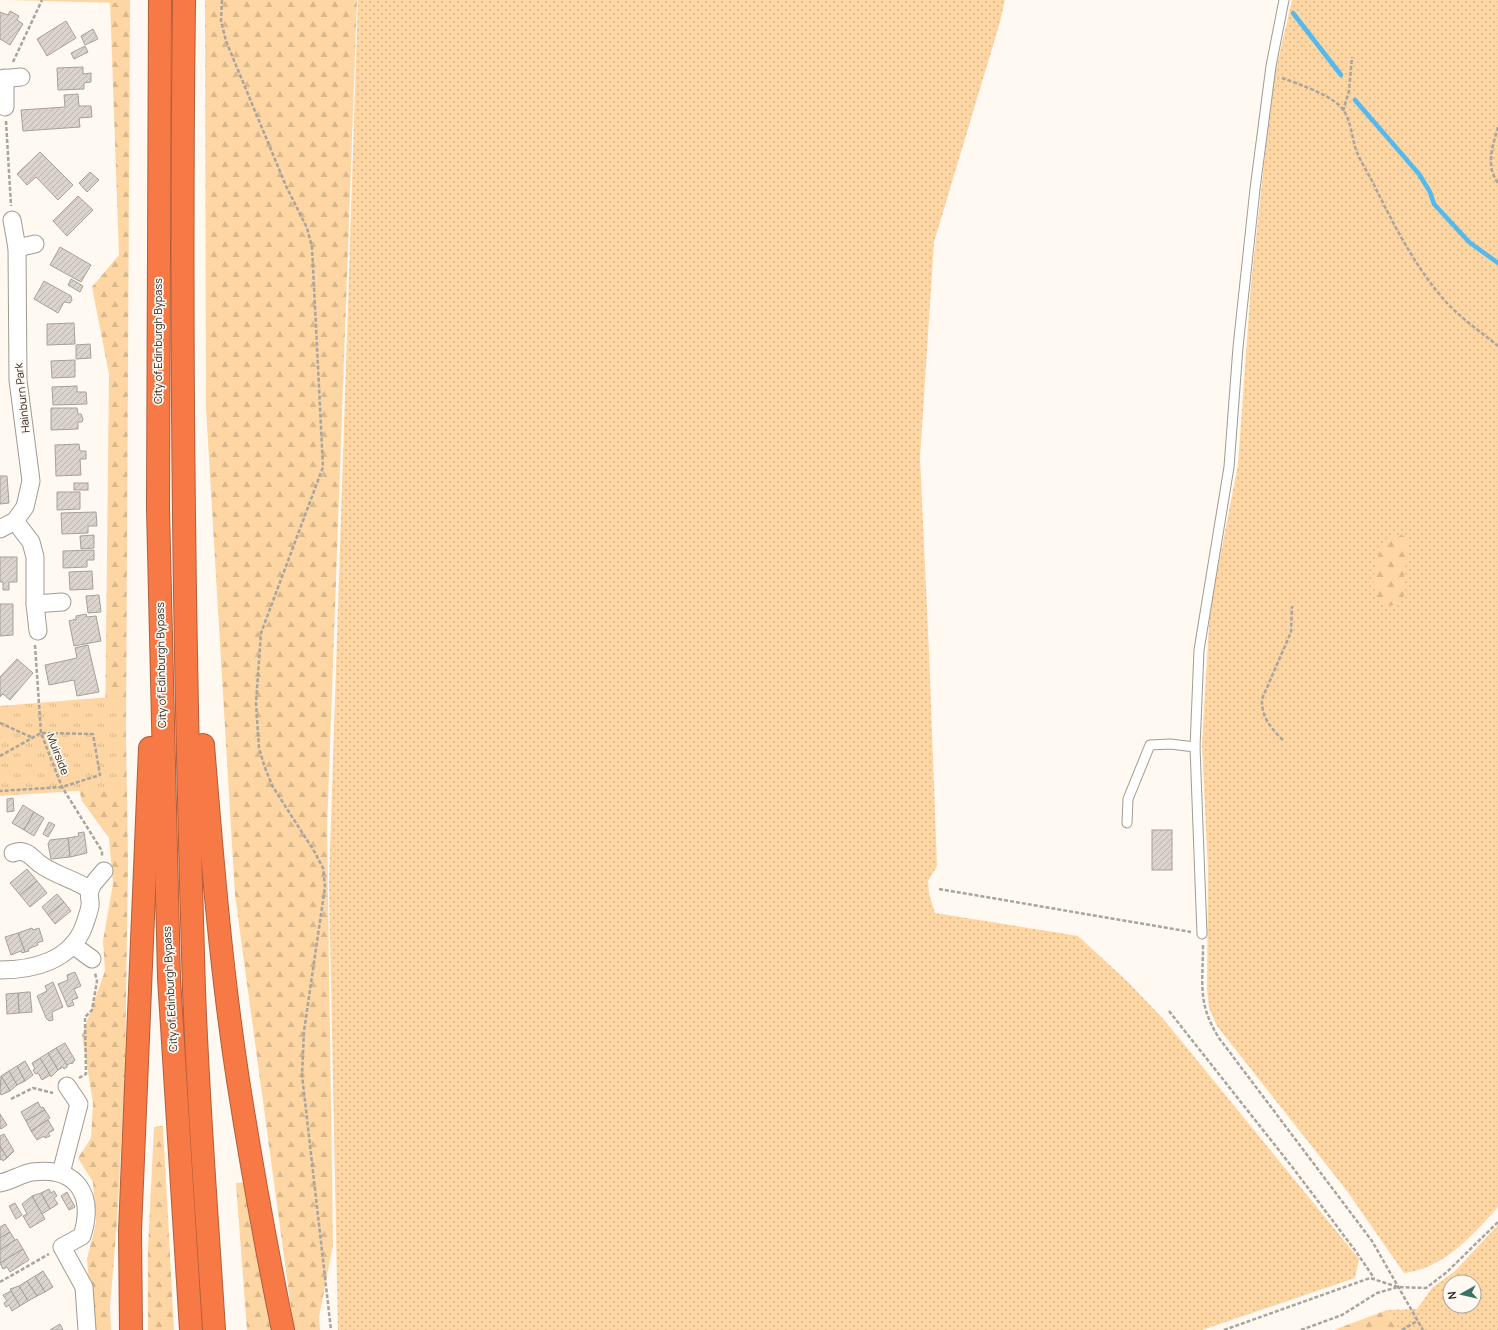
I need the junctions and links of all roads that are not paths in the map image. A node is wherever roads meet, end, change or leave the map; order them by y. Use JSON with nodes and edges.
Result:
{"nodes":[{"id":1,"x":160,"y":0,"type":"edge"},
{"id":2,"x":184,"y":0,"type":"edge"},
{"id":3,"x":1284,"y":0,"type":"edge"},
{"id":4,"x":9,"y":78,"type":"edge"},
{"id":5,"x":5,"y":107,"type":"road end"},
{"id":6,"x":12,"y":220,"type":"road end"},
{"id":7,"x":35,"y":244,"type":"dead end"},
{"id":8,"x":17,"y":248,"type":"junction"},
{"id":9,"x":184,"y":505,"type":"junction"},
{"id":10,"x":158,"y":508,"type":"junction"},
{"id":11,"x":15,"y":521,"type":"junction"},
{"id":12,"x":0,"y":529,"type":"edge"},
{"id":13,"x":62,"y":602,"type":"dead end"},
{"id":14,"x":35,"y":604,"type":"junction"},
{"id":15,"x":38,"y":631,"type":"road end"},
{"id":16,"x":1195,"y":747,"type":"junction"},
{"id":17,"x":1127,"y":823,"type":"dead end"},
{"id":18,"x":13,"y":853,"type":"dead end"},
{"id":19,"x":104,"y":871,"type":"road end"},
{"id":20,"x":90,"y":890,"type":"junction"},
{"id":21,"x":1202,"y":934,"type":"road end"},
{"id":22,"x":73,"y":945,"type":"junction"},
{"id":23,"x":92,"y":959,"type":"road end"},
{"id":24,"x":0,"y":970,"type":"edge"},
{"id":25,"x":67,"y":1086,"type":"road end"},
{"id":26,"x":61,"y":1173,"type":"junction"},
{"id":27,"x":0,"y":1183,"type":"edge"},
{"id":28,"x":87,"y":1330,"type":"edge"},
{"id":29,"x":131,"y":1330,"type":"edge"},
{"id":30,"x":191,"y":1330,"type":"edge"},
{"id":31,"x":214,"y":1330,"type":"edge"},
{"id":32,"x":283,"y":1330,"type":"edge"}],
"edges":[{"from":1,"to":10,"type":"highway","name":"City of Edinburgh Bypass"},
{"from":2,"to":9,"type":"highway"},
{"from":3,"to":16,"type":"lane"},
{"from":4,"to":5,"type":"street"},
{"from":6,"to":8,"type":"street","name":"Hainburn Park"},
{"from":7,"to":8,"type":"street"},
{"from":8,"to":11,"type":"street","name":"Hainburn Park"},
{"from":9,"to":31,"type":"highway"},
{"from":9,"to":32,"type":"highway"},
{"from":10,"to":29,"type":"highway"},
{"from":10,"to":30,"type":"highway","name":"City of Edinburgh Bypass"},
{"from":11,"to":12,"type":"street","name":"Hainburn Park"},
{"from":11,"to":14,"type":"street"},
{"from":13,"to":14,"type":"street"},
{"from":14,"to":15,"type":"street"},
{"from":16,"to":17,"type":"lane"},
{"from":16,"to":21,"type":"lane"},
{"from":18,"to":20,"type":"street"},
{"from":19,"to":20,"type":"street"},
{"from":20,"to":22,"type":"street"},
{"from":22,"to":23,"type":"street"},
{"from":22,"to":24,"type":"street"},
{"from":25,"to":26,"type":"street"},
{"from":26,"to":27,"type":"street"},
{"from":26,"to":28,"type":"street"}]}
